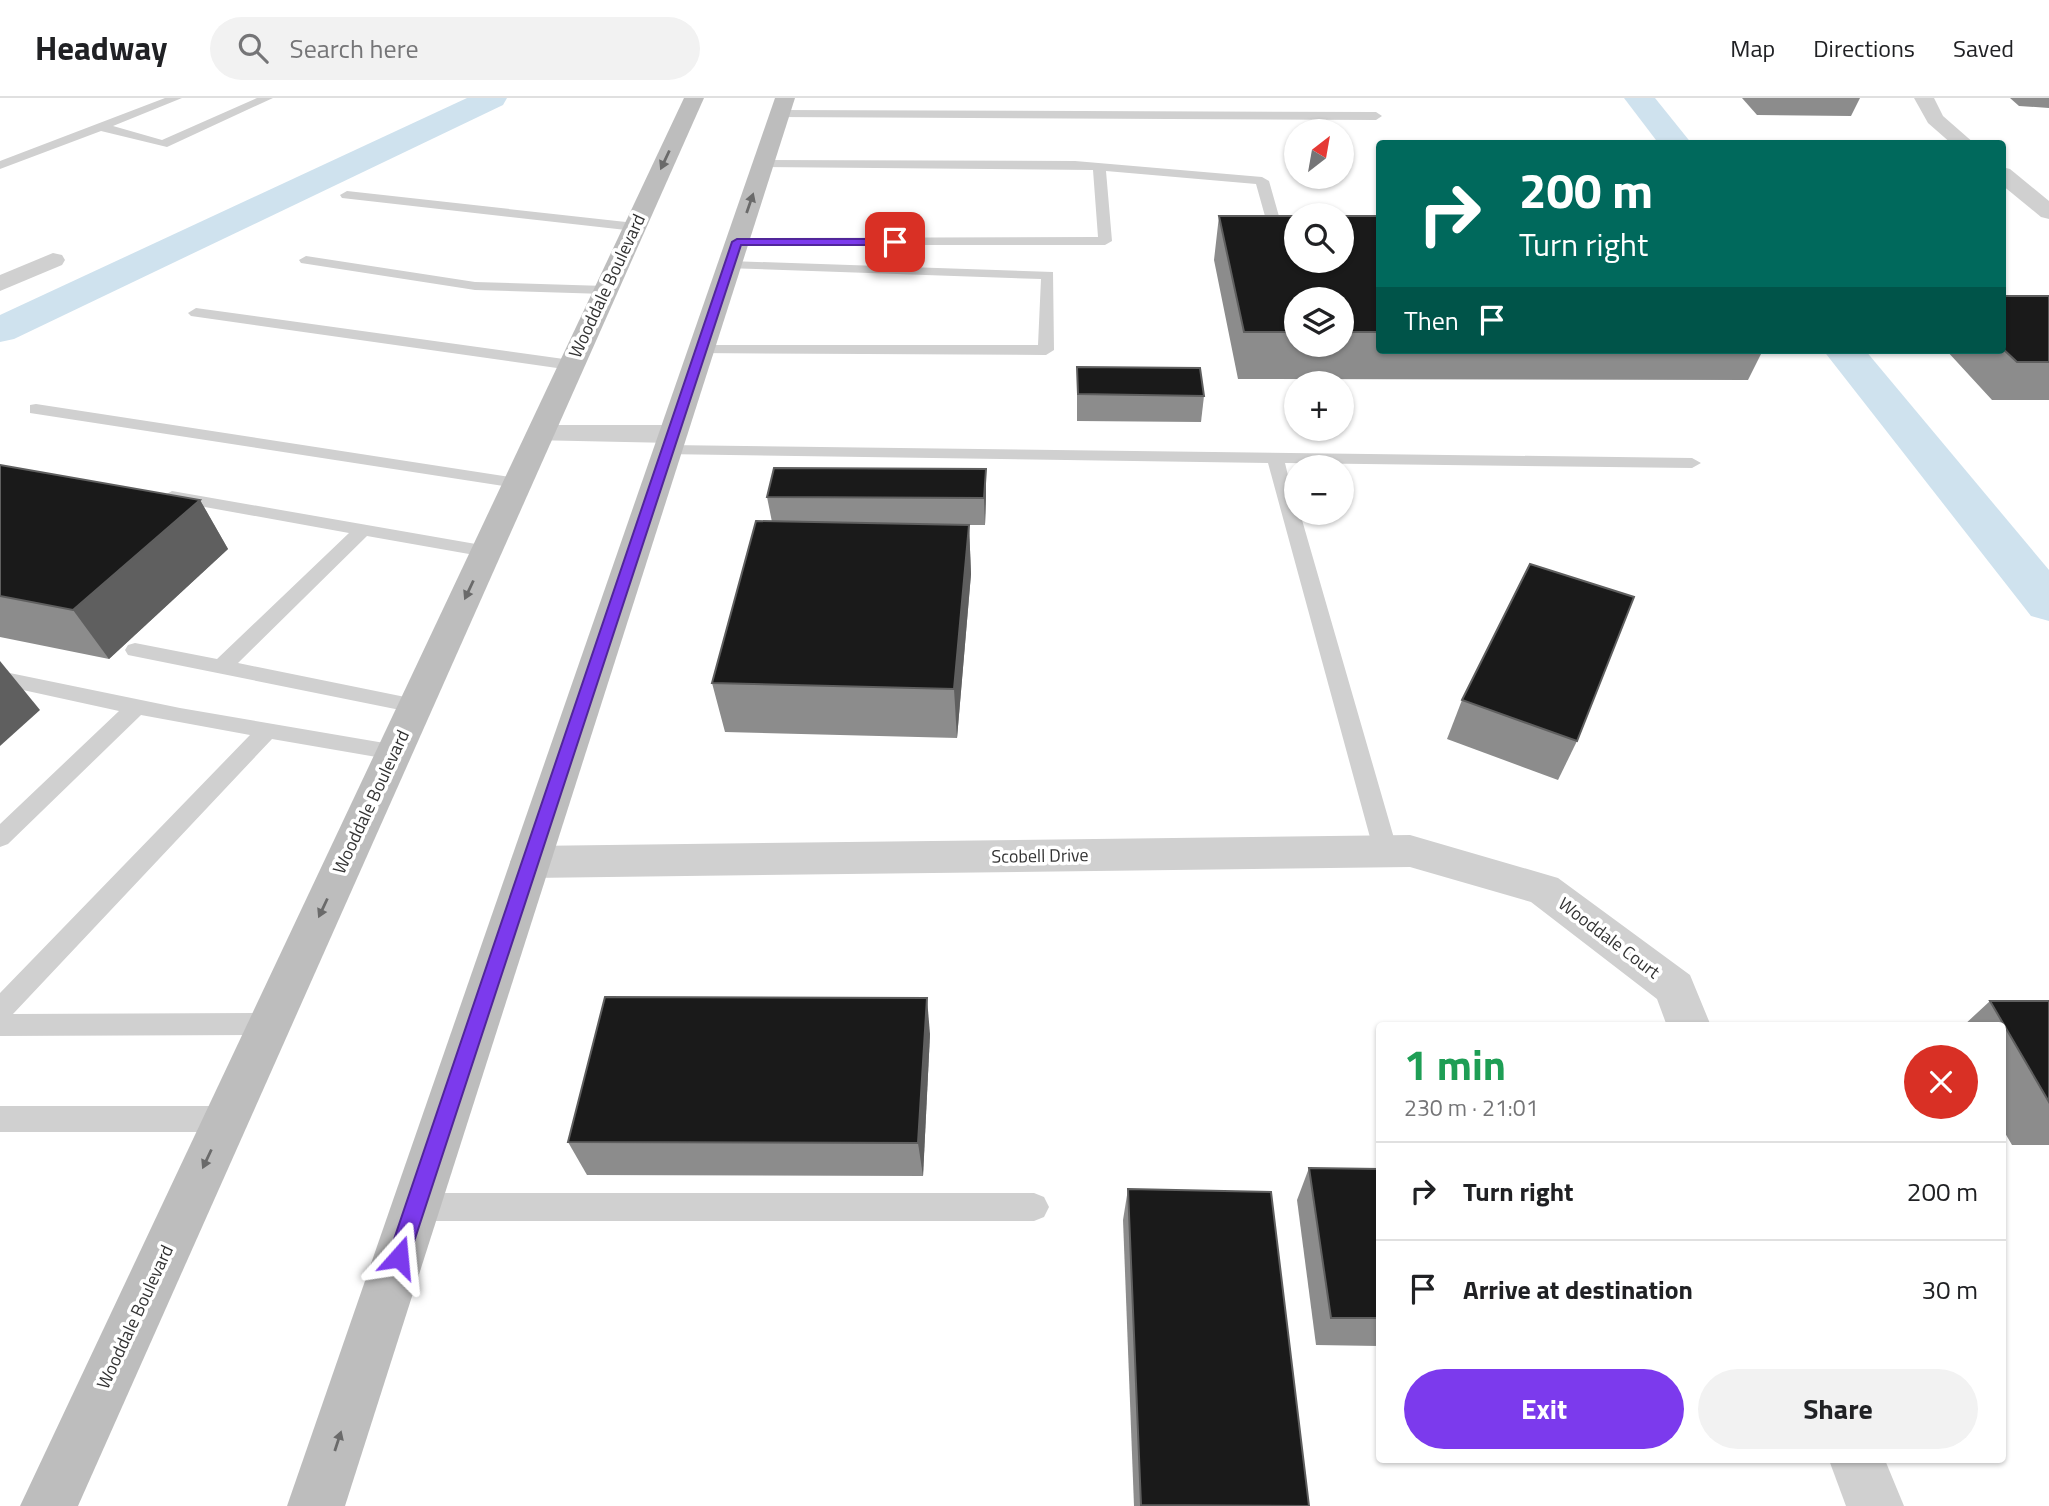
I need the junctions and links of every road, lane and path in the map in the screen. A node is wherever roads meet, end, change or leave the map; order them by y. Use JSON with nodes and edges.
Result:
{"nodes":[{"id":1,"x":176,"y":98,"type":"edge"},
{"id":2,"x":267,"y":98,"type":"edge"},
{"id":3,"x":694,"y":98,"type":"edge"},
{"id":4,"x":1924,"y":98,"type":"edge"},
{"id":5,"x":783,"y":106,"type":"edge"},
{"id":6,"x":1376,"y":116,"type":"dead end"},
{"id":7,"x":101,"y":127,"type":"junction"},
{"id":8,"x":1960,"y":140,"type":"edge"},
{"id":9,"x":764,"y":164,"type":"junction"},
{"id":10,"x":0,"y":165,"type":"edge"},
{"id":11,"x":1099,"y":167,"type":"junction"},
{"id":12,"x":2006,"y":177,"type":"edge"},
{"id":13,"x":347,"y":195,"type":"dead end"},
{"id":14,"x":2049,"y":212,"type":"edge"},
{"id":15,"x":635,"y":227,"type":"junction"},
{"id":16,"x":1277,"y":234,"type":"edge"},
{"id":17,"x":733,"y":254,"type":"junction"},
{"id":18,"x":53,"y":260,"type":"dead end"},
{"id":19,"x":306,"y":260,"type":"dead end"},
{"id":20,"x":0,"y":284,"type":"edge"},
{"id":21,"x":605,"y":290,"type":"junction"},
{"id":22,"x":196,"y":313,"type":"dead end"},
{"id":23,"x":701,"y":350,"type":"junction"},
{"id":24,"x":571,"y":365,"type":"junction"},
{"id":25,"x":36,"y":410,"type":"dead end"},
{"id":26,"x":540,"y":434,"type":"junction"},
{"id":27,"x":670,"y":442,"type":"junction"},
{"id":28,"x":1275,"y":458,"type":"junction"},
{"id":29,"x":1692,"y":463,"type":"dead end"},
{"id":30,"x":517,"y":483,"type":"junction"},
{"id":31,"x":148,"y":492,"type":"edge"},
{"id":32,"x":362,"y":530,"type":"junction"},
{"id":33,"x":486,"y":551,"type":"junction"},
{"id":34,"x":135,"y":650,"type":"dead end"},
{"id":35,"x":222,"y":667,"type":"junction"},
{"id":36,"x":0,"y":678,"type":"edge"},
{"id":37,"x":415,"y":706,"type":"junction"},
{"id":38,"x":136,"y":707,"type":"junction"},
{"id":39,"x":267,"y":731,"type":"junction"},
{"id":40,"x":394,"y":752,"type":"junction"},
{"id":41,"x":0,"y":838,"type":"edge"},
{"id":42,"x":1386,"y":852,"type":"junction"},
{"id":43,"x":530,"y":862,"type":"junction"},
{"id":44,"x":1544,"y":890,"type":"joint"},
{"id":45,"x":0,"y":1010,"type":"edge"},
{"id":46,"x":1688,"y":1022,"type":"edge"},
{"id":47,"x":270,"y":1024,"type":"junction"},
{"id":48,"x":0,"y":1025,"type":"edge"},
{"id":49,"x":0,"y":1119,"type":"edge"},
{"id":50,"x":226,"y":1119,"type":"junction"},
{"id":51,"x":415,"y":1208,"type":"junction"},
{"id":52,"x":1034,"y":1208,"type":"dead end"},
{"id":53,"x":1858,"y":1463,"type":"edge"},
{"id":54,"x":49,"y":1506,"type":"edge"},
{"id":55,"x":316,"y":1506,"type":"edge"},
{"id":56,"x":1875,"y":1506,"type":"edge"}],
"edges":[{"from":1,"to":7,"type":"lane"},
{"from":2,"to":7,"type":"lane"},
{"from":3,"to":15,"type":"street","name":"Wooddale Boulevard","one_way":true},
{"from":4,"to":8,"type":"street"},
{"from":5,"to":6,"type":"lane"},
{"from":5,"to":9,"type":"street"},
{"from":7,"to":10,"type":"lane"},
{"from":9,"to":11,"type":"lane"},
{"from":17,"to":9,"type":"street","one_way":true},
{"from":11,"to":16,"type":"lane"},
{"from":11,"to":17,"type":"lane"},
{"from":12,"to":14,"type":"street"},
{"from":13,"to":15,"type":"lane"},
{"from":15,"to":21,"type":"street","name":"Wooddale Boulevard"},
{"from":17,"to":23,"type":"street"},
{"from":17,"to":23,"type":"lane"},
{"from":18,"to":20,"type":"street"},
{"from":19,"to":21,"type":"lane"},
{"from":21,"to":24,"type":"street","name":"Wooddale Boulevard"},
{"from":22,"to":24,"type":"lane"},
{"from":23,"to":27,"type":"street"},
{"from":24,"to":26,"type":"street","name":"Wooddale Boulevard"},
{"from":25,"to":30,"type":"lane"},
{"from":26,"to":27,"type":"street"},
{"from":26,"to":30,"type":"street","name":"Wooddale Boulevard"},
{"from":27,"to":28,"type":"lane"},
{"from":27,"to":43,"type":"street"},
{"from":28,"to":29,"type":"lane"},
{"from":28,"to":42,"type":"lane"},
{"from":30,"to":33,"type":"street","name":"Wooddale Boulevard"},
{"from":31,"to":32,"type":"lane"},
{"from":32,"to":33,"type":"lane"},
{"from":32,"to":35,"type":"lane"},
{"from":33,"to":37,"type":"street","name":"Wooddale Boulevard","one_way":true},
{"from":34,"to":35,"type":"lane"},
{"from":35,"to":37,"type":"lane"},
{"from":36,"to":38,"type":"lane"},
{"from":37,"to":40,"type":"street","name":"Wooddale Boulevard"},
{"from":38,"to":39,"type":"lane"},
{"from":38,"to":41,"type":"lane"},
{"from":39,"to":40,"type":"lane"},
{"from":39,"to":45,"type":"lane"},
{"from":40,"to":47,"type":"street","name":"Wooddale Boulevard","one_way":true},
{"from":42,"to":43,"type":"street","name":"Scobell Drive"},
{"from":42,"to":44,"type":"street","name":"Scobell Drive"},
{"from":43,"to":51,"type":"street"},
{"from":44,"to":46,"type":"street","name":"Wooddale Court"},
{"from":47,"to":48,"type":"lane"},
{"from":47,"to":50,"type":"street","name":"Wooddale Boulevard"},
{"from":49,"to":50,"type":"lane"},
{"from":50,"to":54,"type":"street","name":"Wooddale Boulevard","one_way":true},
{"from":51,"to":52,"type":"lane"},
{"from":55,"to":51,"type":"street","one_way":true},
{"from":53,"to":56,"type":"street"}]}
